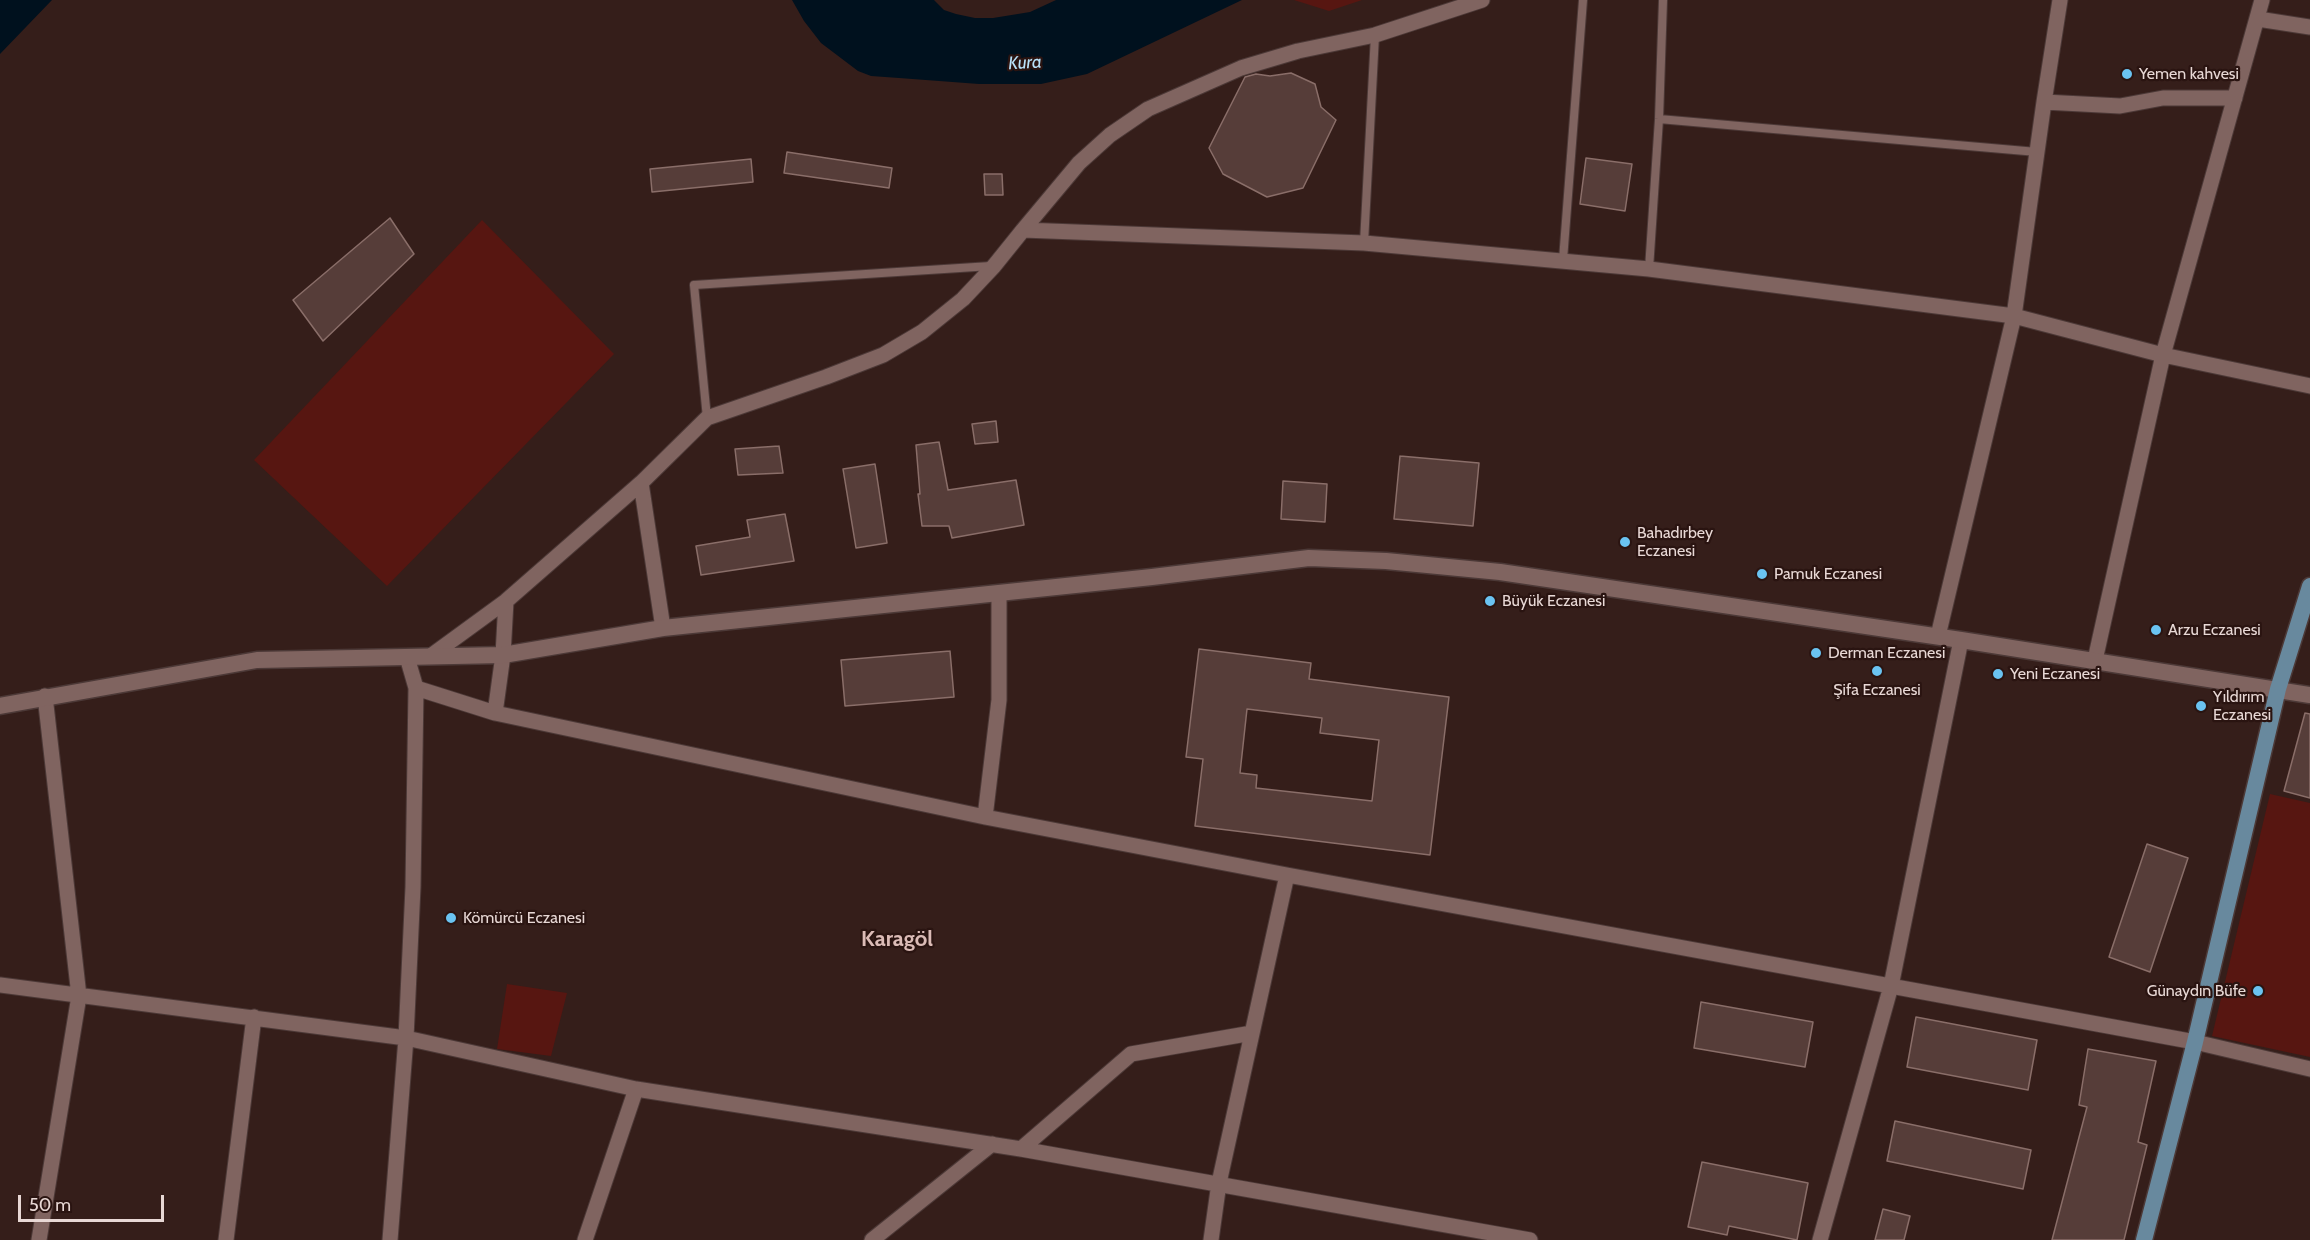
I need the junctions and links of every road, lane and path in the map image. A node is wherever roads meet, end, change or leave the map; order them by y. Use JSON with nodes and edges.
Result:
{"nodes":[{"id":1,"x":1482,"y":0,"type":"edge"},
{"id":2,"x":1583,"y":0,"type":"edge"},
{"id":3,"x":1662,"y":0,"type":"edge"},
{"id":4,"x":2060,"y":0,"type":"edge"},
{"id":5,"x":2262,"y":0,"type":"edge"},
{"id":6,"x":2258,"y":19,"type":"junction"},
{"id":7,"x":2310,"y":27,"type":"edge"},
{"id":8,"x":1375,"y":35,"type":"junction"},
{"id":9,"x":2235,"y":98,"type":"junction"},
{"id":10,"x":2044,"y":102,"type":"junction"},
{"id":11,"x":1659,"y":119,"type":"junction"},
{"id":12,"x":2037,"y":152,"type":"junction"},
{"id":13,"x":1023,"y":230,"type":"junction"},
{"id":14,"x":1364,"y":243,"type":"junction"},
{"id":15,"x":1563,"y":260,"type":"junction"},
{"id":16,"x":994,"y":266,"type":"junction"},
{"id":17,"x":1649,"y":269,"type":"junction"},
{"id":18,"x":2014,"y":316,"type":"junction"},
{"id":19,"x":2163,"y":355,"type":"junction"},
{"id":20,"x":2310,"y":386,"type":"edge"},
{"id":21,"x":707,"y":418,"type":"junction"},
{"id":22,"x":641,"y":483,"type":"junction"},
{"id":23,"x":2310,"y":586,"type":"edge"},
{"id":24,"x":999,"y":593,"type":"junction"},
{"id":25,"x":506,"y":601,"type":"junction"},
{"id":26,"x":663,"y":628,"type":"junction"},
{"id":27,"x":1938,"y":636,"type":"junction"},
{"id":28,"x":1961,"y":640,"type":"junction"},
{"id":29,"x":503,"y":654,"type":"junction"},
{"id":30,"x":432,"y":655,"type":"junction"},
{"id":31,"x":407,"y":657,"type":"junction"},
{"id":32,"x":2095,"y":660,"type":"junction"},
{"id":33,"x":416,"y":688,"type":"junction"},
{"id":34,"x":2278,"y":689,"type":"junction"},
{"id":35,"x":2310,"y":695,"type":"edge"},
{"id":36,"x":45,"y":696,"type":"junction"},
{"id":37,"x":0,"y":706,"type":"edge"},
{"id":38,"x":495,"y":713,"type":"junction"},
{"id":39,"x":984,"y":817,"type":"junction"},
{"id":40,"x":1287,"y":875,"type":"junction"},
{"id":41,"x":0,"y":985,"type":"edge"},
{"id":42,"x":1891,"y":987,"type":"junction"},
{"id":43,"x":79,"y":996,"type":"junction"},
{"id":44,"x":254,"y":1017,"type":"junction"},
{"id":45,"x":1252,"y":1033,"type":"junction"},
{"id":46,"x":406,"y":1038,"type":"junction"},
{"id":47,"x":2195,"y":1042,"type":"junction"},
{"id":48,"x":2310,"y":1069,"type":"edge"},
{"id":49,"x":636,"y":1089,"type":"junction"},
{"id":50,"x":992,"y":1144,"type":"junction"},
{"id":51,"x":1021,"y":1149,"type":"junction"},
{"id":52,"x":1219,"y":1183,"type":"junction"},
{"id":53,"x":39,"y":1240,"type":"edge"},
{"id":54,"x":226,"y":1240,"type":"edge"},
{"id":55,"x":390,"y":1240,"type":"edge"},
{"id":56,"x":585,"y":1240,"type":"edge"},
{"id":57,"x":872,"y":1240,"type":"edge"},
{"id":58,"x":1211,"y":1240,"type":"edge"},
{"id":59,"x":1530,"y":1240,"type":"edge"},
{"id":60,"x":1820,"y":1240,"type":"edge"},
{"id":61,"x":2144,"y":1240,"type":"edge"}],
"edges":[{"from":1,"to":8,"type":"street"},
{"from":2,"to":15,"type":"lane"},
{"from":3,"to":11,"type":"lane"},
{"from":4,"to":10,"type":"street"},
{"from":5,"to":6,"type":"street"},
{"from":6,"to":7,"type":"street"},
{"from":6,"to":9,"type":"street"},
{"from":8,"to":13,"type":"street"},
{"from":8,"to":14,"type":"lane"},
{"from":9,"to":10,"type":"street"},
{"from":9,"to":19,"type":"street"},
{"from":10,"to":12,"type":"street"},
{"from":11,"to":12,"type":"lane"},
{"from":11,"to":17,"type":"lane"},
{"from":12,"to":18,"type":"street"},
{"from":13,"to":14,"type":"street"},
{"from":13,"to":16,"type":"street"},
{"from":14,"to":15,"type":"street"},
{"from":15,"to":17,"type":"street"},
{"from":16,"to":21,"type":"street"},
{"from":16,"to":21,"type":"lane"},
{"from":17,"to":18,"type":"street"},
{"from":18,"to":19,"type":"street"},
{"from":18,"to":27,"type":"street"},
{"from":19,"to":20,"type":"street"},
{"from":19,"to":32,"type":"street"},
{"from":21,"to":22,"type":"street"},
{"from":22,"to":25,"type":"street"},
{"from":22,"to":26,"type":"street"},
{"from":23,"to":34,"type":"main road"},
{"from":24,"to":26,"type":"main road"},
{"from":24,"to":27,"type":"main road"},
{"from":24,"to":39,"type":"street"},
{"from":25,"to":29,"type":"street"},
{"from":25,"to":30,"type":"street"},
{"from":26,"to":29,"type":"main road"},
{"from":27,"to":28,"type":"main road"},
{"from":28,"to":32,"type":"main road"},
{"from":28,"to":42,"type":"street"},
{"from":29,"to":30,"type":"main road"},
{"from":29,"to":38,"type":"street"},
{"from":30,"to":31,"type":"main road"},
{"from":31,"to":33,"type":"street"},
{"from":31,"to":36,"type":"main road"},
{"from":32,"to":34,"type":"main road"},
{"from":33,"to":38,"type":"street"},
{"from":33,"to":46,"type":"street"},
{"from":34,"to":35,"type":"main road"},
{"from":34,"to":47,"type":"main road"},
{"from":36,"to":37,"type":"main road"},
{"from":36,"to":43,"type":"street"},
{"from":38,"to":39,"type":"street"},
{"from":39,"to":40,"type":"street"},
{"from":40,"to":42,"type":"street"},
{"from":40,"to":45,"type":"street"},
{"from":41,"to":43,"type":"street"},
{"from":42,"to":47,"type":"street"},
{"from":42,"to":60,"type":"street"},
{"from":43,"to":44,"type":"street"},
{"from":43,"to":53,"type":"street"},
{"from":44,"to":46,"type":"street"},
{"from":44,"to":54,"type":"street"},
{"from":45,"to":51,"type":"street"},
{"from":45,"to":52,"type":"street"},
{"from":46,"to":49,"type":"street"},
{"from":46,"to":55,"type":"street"},
{"from":47,"to":48,"type":"street"},
{"from":47,"to":61,"type":"main road"},
{"from":49,"to":50,"type":"street"},
{"from":49,"to":56,"type":"street"},
{"from":50,"to":51,"type":"street"},
{"from":50,"to":57,"type":"street"},
{"from":51,"to":52,"type":"street"},
{"from":52,"to":58,"type":"street"},
{"from":52,"to":59,"type":"street"}]}
